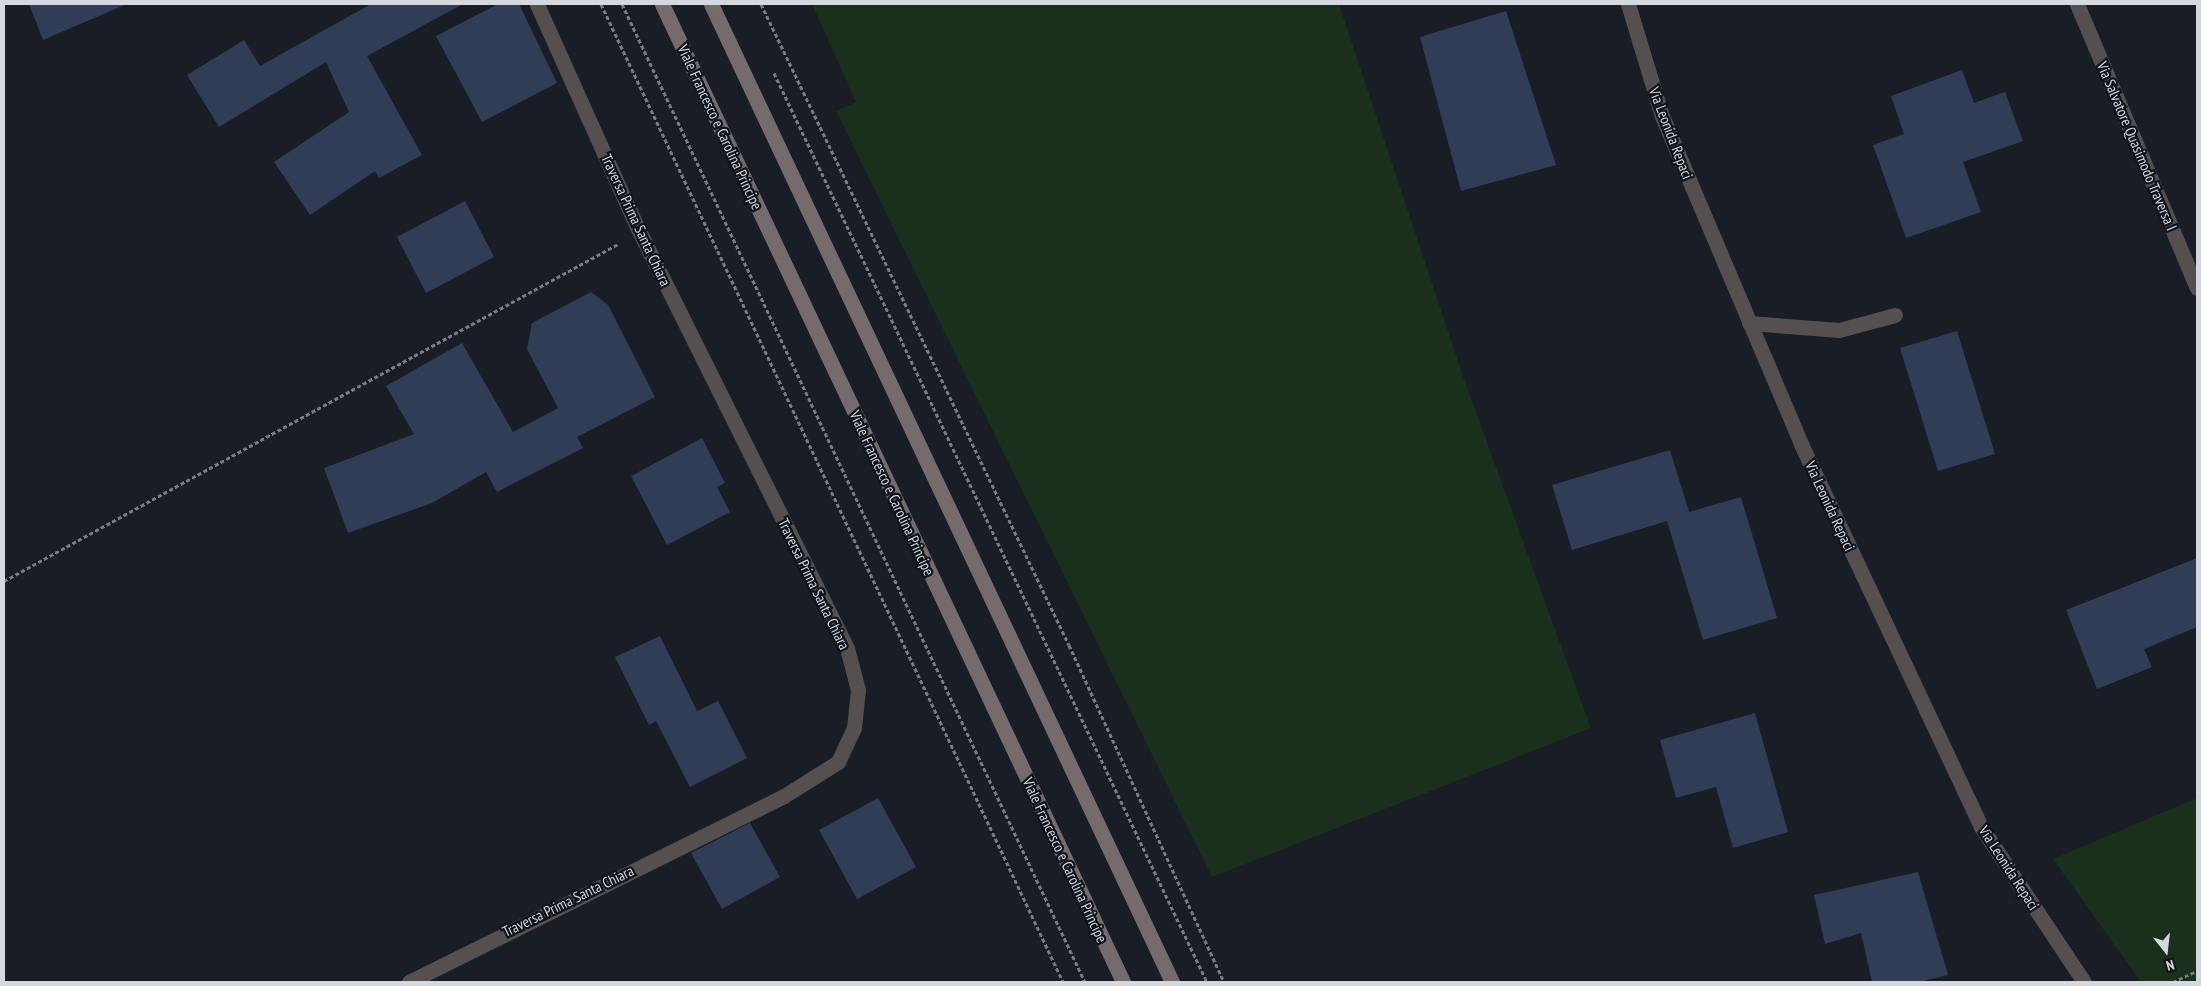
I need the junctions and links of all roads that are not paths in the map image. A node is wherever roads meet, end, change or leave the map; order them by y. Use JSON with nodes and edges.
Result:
{"nodes":[{"id":1,"x":536,"y":4,"type":"edge"},
{"id":2,"x":662,"y":4,"type":"edge"},
{"id":3,"x":712,"y":4,"type":"edge"},
{"id":4,"x":1628,"y":4,"type":"edge"},
{"id":5,"x":2077,"y":4,"type":"edge"},
{"id":6,"x":2197,"y":288,"type":"edge"},
{"id":7,"x":1894,"y":315,"type":"dead end"},
{"id":8,"x":1749,"y":323,"type":"junction"},
{"id":9,"x":409,"y":982,"type":"edge"},
{"id":10,"x":1123,"y":982,"type":"edge"},
{"id":11,"x":1172,"y":982,"type":"edge"},
{"id":12,"x":2084,"y":982,"type":"edge"}],
"edges":[{"from":1,"to":9,"type":"street","name":"Traversa Prima Santa Chiara"},
{"from":2,"to":10,"type":"street","name":"Viale Francesco e Carolina Principe"},
{"from":3,"to":11,"type":"street"},
{"from":4,"to":8,"type":"street","name":"Via Leonida Repaci"},
{"from":5,"to":6,"type":"street","name":"Via Salvatore Quasimodo Traversa I"},
{"from":7,"to":8,"type":"street"},
{"from":8,"to":12,"type":"street","name":"Via Leonida Repaci"}]}
